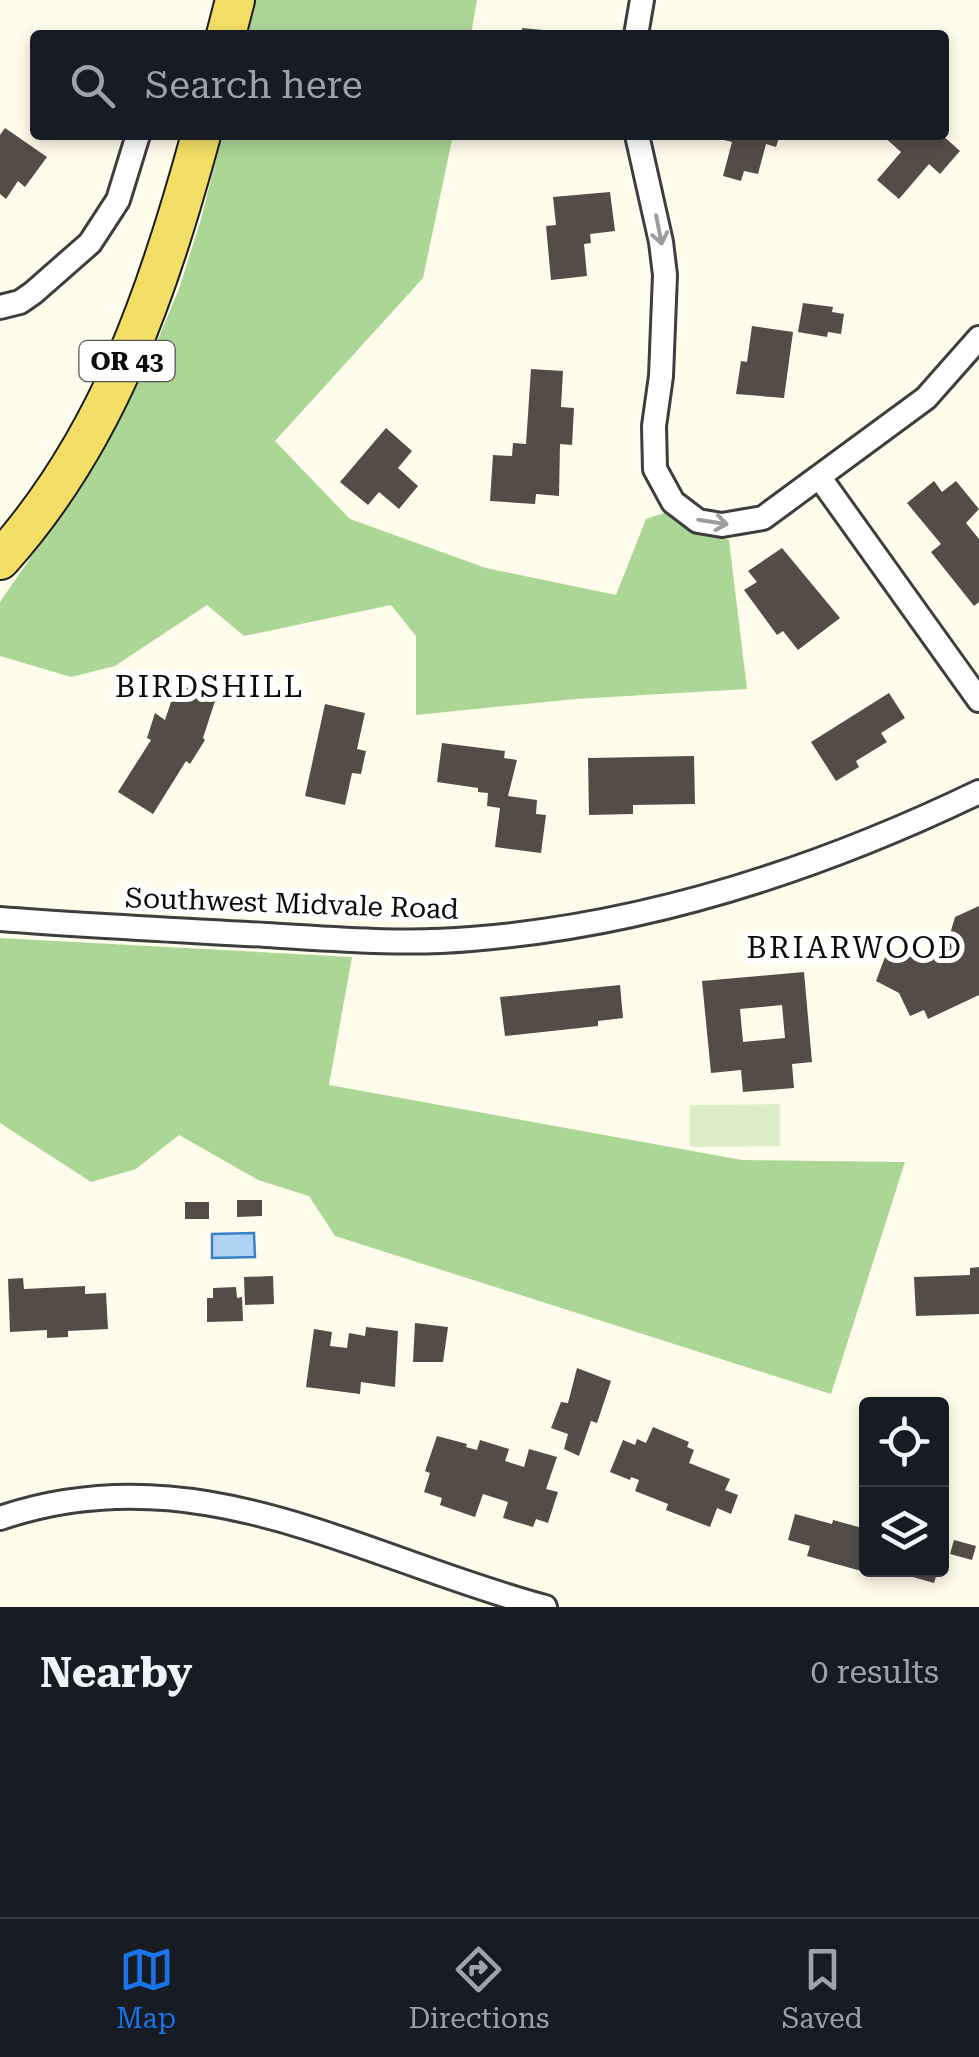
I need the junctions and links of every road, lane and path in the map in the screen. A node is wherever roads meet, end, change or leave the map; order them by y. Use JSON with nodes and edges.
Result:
{"nodes":[{"id":1,"x":234,"y":0,"type":"edge"},
{"id":2,"x":642,"y":0,"type":"edge"},
{"id":3,"x":227,"y":30,"type":"edge"},
{"id":4,"x":637,"y":30,"type":"edge"},
{"id":5,"x":136,"y":140,"type":"edge"},
{"id":6,"x":200,"y":140,"type":"edge"},
{"id":7,"x":638,"y":140,"type":"edge"},
{"id":8,"x":0,"y":307,"type":"edge"},
{"id":9,"x":979,"y":338,"type":"edge"},
{"id":10,"x":820,"y":478,"type":"junction"},
{"id":11,"x":0,"y":560,"type":"edge"},
{"id":12,"x":979,"y":700,"type":"edge"},
{"id":13,"x":979,"y":792,"type":"edge"},
{"id":14,"x":0,"y":918,"type":"edge"},
{"id":15,"x":0,"y":1518,"type":"edge"},
{"id":16,"x":545,"y":1607,"type":"edge"}],
"edges":[{"from":1,"to":3,"type":"main road"},
{"from":2,"to":4,"type":"street"},
{"from":5,"to":8,"type":"street"},
{"from":6,"to":11,"type":"main road","number":"OR 43"},
{"from":7,"to":10,"type":"street","one_way":true},
{"from":9,"to":10,"type":"street"},
{"from":10,"to":12,"type":"street"},
{"from":13,"to":14,"type":"street","name":"Southwest Midvale Road"},
{"from":15,"to":16,"type":"street"}]}
